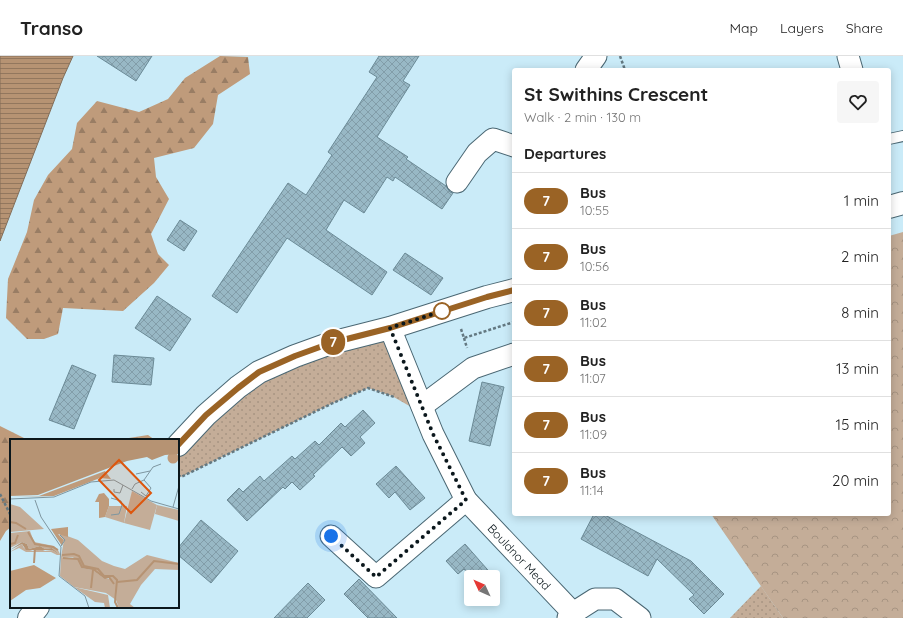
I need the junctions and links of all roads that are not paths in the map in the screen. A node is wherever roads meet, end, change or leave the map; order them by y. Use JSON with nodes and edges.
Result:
{"nodes":[{"id":1,"x":596,"y":56,"type":"edge"},
{"id":2,"x":848,"y":56,"type":"edge"},
{"id":3,"x":587,"y":68,"type":"edge"},
{"id":4,"x":851,"y":68,"type":"edge"},
{"id":5,"x":903,"y":136,"type":"edge"},
{"id":6,"x":891,"y":139,"type":"edge"},
{"id":7,"x":512,"y":145,"type":"edge"},
{"id":8,"x":457,"y":182,"type":"dead end"},
{"id":9,"x":903,"y":203,"type":"edge"},
{"id":10,"x":891,"y":206,"type":"edge"},
{"id":11,"x":512,"y":291,"type":"edge"},
{"id":12,"x":390,"y":328,"type":"junction"},
{"id":13,"x":512,"y":355,"type":"edge"},
{"id":14,"x":424,"y":410,"type":"junction"},
{"id":15,"x":179,"y":444,"type":"edge"},
{"id":16,"x":466,"y":500,"type":"junction"},
{"id":17,"x":331,"y":536,"type":"dead end"},
{"id":18,"x":37,"y":608,"type":"edge"},
{"id":19,"x":571,"y":615,"type":"edge"},
{"id":20,"x":28,"y":618,"type":"edge"},
{"id":21,"x":640,"y":618,"type":"edge"}],
"edges":[{"from":1,"to":3,"type":"street"},
{"from":2,"to":4,"type":"street"},
{"from":5,"to":6,"type":"lane"},
{"from":7,"to":8,"type":"street"},
{"from":9,"to":10,"type":"main road"},
{"from":11,"to":12,"type":"main road"},
{"from":12,"to":14,"type":"street","name":"Bouldnor Mead"},
{"from":12,"to":15,"type":"main road"},
{"from":13,"to":14,"type":"street"},
{"from":14,"to":16,"type":"street","name":"Bouldnor Mead"},
{"from":16,"to":17,"type":"street"},
{"from":16,"to":19,"type":"street","name":"Bouldnor Mead"},
{"from":18,"to":20,"type":"main road"},
{"from":19,"to":21,"type":"street","name":"Bouldnor Mead"}]}
